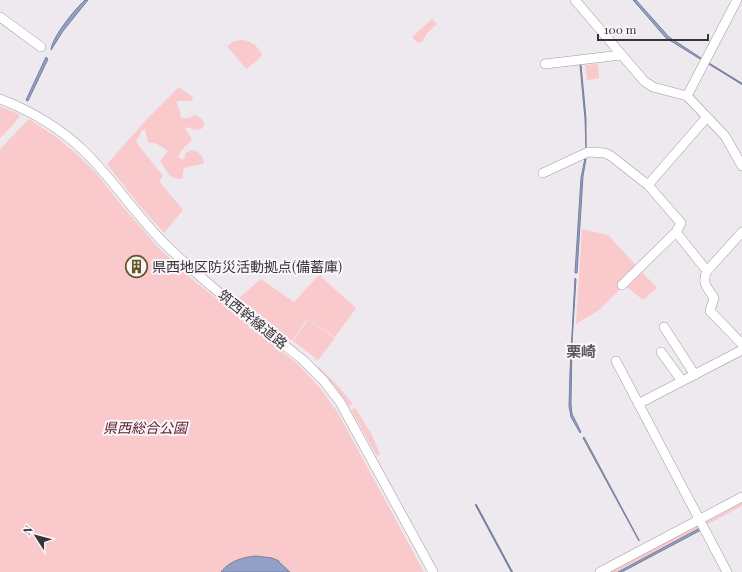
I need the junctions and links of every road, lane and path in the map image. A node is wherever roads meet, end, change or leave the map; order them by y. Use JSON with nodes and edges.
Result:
{"nodes":[{"id":1,"x":575,"y":0,"type":"edge"},
{"id":2,"x":737,"y":0,"type":"edge"},
{"id":3,"x":0,"y":17,"type":"edge"},
{"id":4,"x":41,"y":47,"type":"dead end"},
{"id":5,"x":622,"y":55,"type":"junction"},
{"id":6,"x":545,"y":64,"type":"dead end"},
{"id":7,"x":687,"y":96,"type":"junction"},
{"id":8,"x":0,"y":99,"type":"edge"},
{"id":9,"x":707,"y":117,"type":"junction"},
{"id":10,"x":742,"y":166,"type":"edge"},
{"id":11,"x":543,"y":173,"type":"dead end"},
{"id":12,"x":648,"y":185,"type":"junction"},
{"id":13,"x":676,"y":232,"type":"junction"},
{"id":14,"x":742,"y":232,"type":"edge"},
{"id":15,"x":707,"y":271,"type":"junction"},
{"id":16,"x":622,"y":285,"type":"dead end"},
{"id":17,"x":664,"y":327,"type":"dead end"},
{"id":18,"x":742,"y":344,"type":"edge"},
{"id":19,"x":742,"y":350,"type":"edge"},
{"id":20,"x":661,"y":352,"type":"dead end"},
{"id":21,"x":616,"y":361,"type":"dead end"},
{"id":22,"x":695,"y":375,"type":"junction"},
{"id":23,"x":682,"y":381,"type":"junction"},
{"id":24,"x":638,"y":404,"type":"junction"},
{"id":25,"x":742,"y":497,"type":"edge"},
{"id":26,"x":700,"y":519,"type":"junction"},
{"id":27,"x":433,"y":572,"type":"edge"},
{"id":28,"x":600,"y":572,"type":"edge"},
{"id":29,"x":727,"y":572,"type":"edge"}],
"edges":[{"from":1,"to":5,"type":"street"},
{"from":2,"to":7,"type":"street"},
{"from":3,"to":4,"type":"street"},
{"from":5,"to":6,"type":"street"},
{"from":5,"to":7,"type":"street"},
{"from":7,"to":9,"type":"street"},
{"from":8,"to":27,"type":"street","name":"筑西幹線道路"},
{"from":9,"to":10,"type":"street"},
{"from":9,"to":12,"type":"street"},
{"from":11,"to":12,"type":"street"},
{"from":12,"to":13,"type":"street"},
{"from":13,"to":15,"type":"street"},
{"from":13,"to":16,"type":"street"},
{"from":14,"to":15,"type":"street"},
{"from":15,"to":18,"type":"street"},
{"from":17,"to":22,"type":"street"},
{"from":19,"to":22,"type":"street"},
{"from":20,"to":23,"type":"street"},
{"from":21,"to":24,"type":"street"},
{"from":22,"to":23,"type":"street"},
{"from":23,"to":24,"type":"street"},
{"from":24,"to":26,"type":"street"},
{"from":25,"to":26,"type":"street"},
{"from":26,"to":28,"type":"street"},
{"from":26,"to":29,"type":"street"}]}
